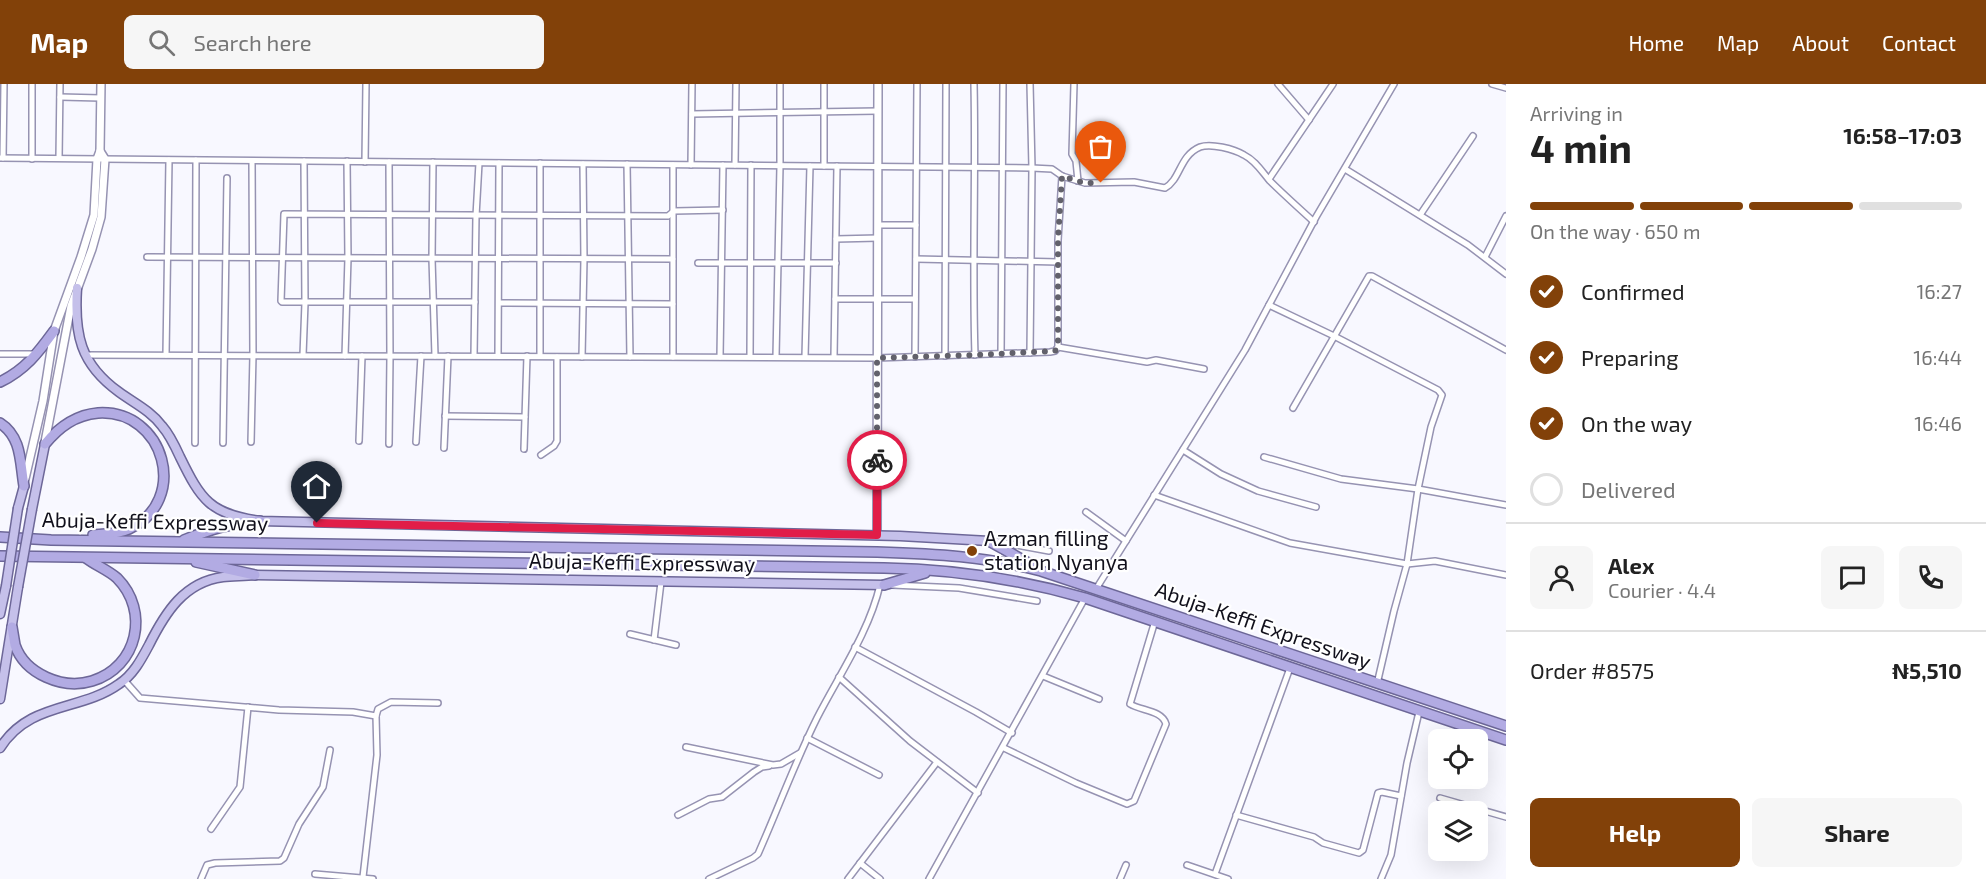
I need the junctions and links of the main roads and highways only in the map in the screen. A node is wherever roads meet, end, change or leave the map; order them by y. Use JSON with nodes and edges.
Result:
{"nodes":[{"id":1,"x":77,"y":288,"type":"road end"},
{"id":2,"x":54,"y":331,"type":"road end"},
{"id":3,"x":0,"y":382,"type":"edge"},
{"id":4,"x":0,"y":423,"type":"edge"},
{"id":5,"x":45,"y":444,"type":"joint"},
{"id":6,"x":24,"y":486,"type":"joint"},
{"id":7,"x":260,"y":521,"type":"junction"},
{"id":8,"x":0,"y":537,"type":"edge"},
{"id":9,"x":51,"y":540,"type":"junction"},
{"id":10,"x":180,"y":541,"type":"junction"},
{"id":11,"x":989,"y":541,"type":"joint"},
{"id":12,"x":0,"y":556,"type":"edge"},
{"id":13,"x":86,"y":558,"type":"junction"},
{"id":14,"x":185,"y":559,"type":"junction"},
{"id":15,"x":940,"y":570,"type":"junction"},
{"id":16,"x":1041,"y":571,"type":"junction"},
{"id":17,"x":255,"y":575,"type":"junction"},
{"id":18,"x":882,"y":585,"type":"joint"},
{"id":19,"x":0,"y":614,"type":"edge"},
{"id":20,"x":12,"y":627,"type":"junction"},
{"id":21,"x":0,"y":699,"type":"edge"},
{"id":22,"x":1506,"y":726,"type":"edge"},
{"id":23,"x":1506,"y":740,"type":"edge"},
{"id":24,"x":0,"y":748,"type":"edge"}],
"edges":[{"from":1,"to":7,"type":"main road","name":"Abuja-Keffi Expressway"},
{"from":2,"to":3,"type":"highway"},
{"from":4,"to":6,"type":"highway"},
{"from":5,"to":9,"type":"highway"},
{"from":5,"to":20,"type":"main road","bridge":true},
{"from":6,"to":19,"type":"main road","bridge":true},
{"from":7,"to":10,"type":"highway"},
{"from":7,"to":11,"type":"main road","name":"Abuja-Keffi Expressway"},
{"from":8,"to":9,"type":"highway","name":"Abuja-Keffi Expressway"},
{"from":9,"to":10,"type":"highway","name":"Abuja-Keffi Expressway"},
{"from":10,"to":16,"type":"highway","name":"Abuja-Keffi Expressway"},
{"from":11,"to":16,"type":"highway"},
{"from":12,"to":13,"type":"highway","name":"Abuja-Keffi Expressway"},
{"from":13,"to":14,"type":"highway","name":"Abuja-Keffi Expressway"},
{"from":13,"to":20,"type":"highway"},
{"from":14,"to":15,"type":"highway","name":"Abuja-Keffi Expressway"},
{"from":14,"to":17,"type":"highway"},
{"from":15,"to":18,"type":"highway"},
{"from":15,"to":23,"type":"highway","name":"Abuja-Keffi Expressway"},
{"from":16,"to":22,"type":"highway","name":"Abuja-Keffi Expressway"},
{"from":17,"to":18,"type":"main road","name":"Abuja-Keffi Expressway"},
{"from":17,"to":24,"type":"main road","name":"Abuja-Keffi Expressway"},
{"from":20,"to":21,"type":"main road"}]}
